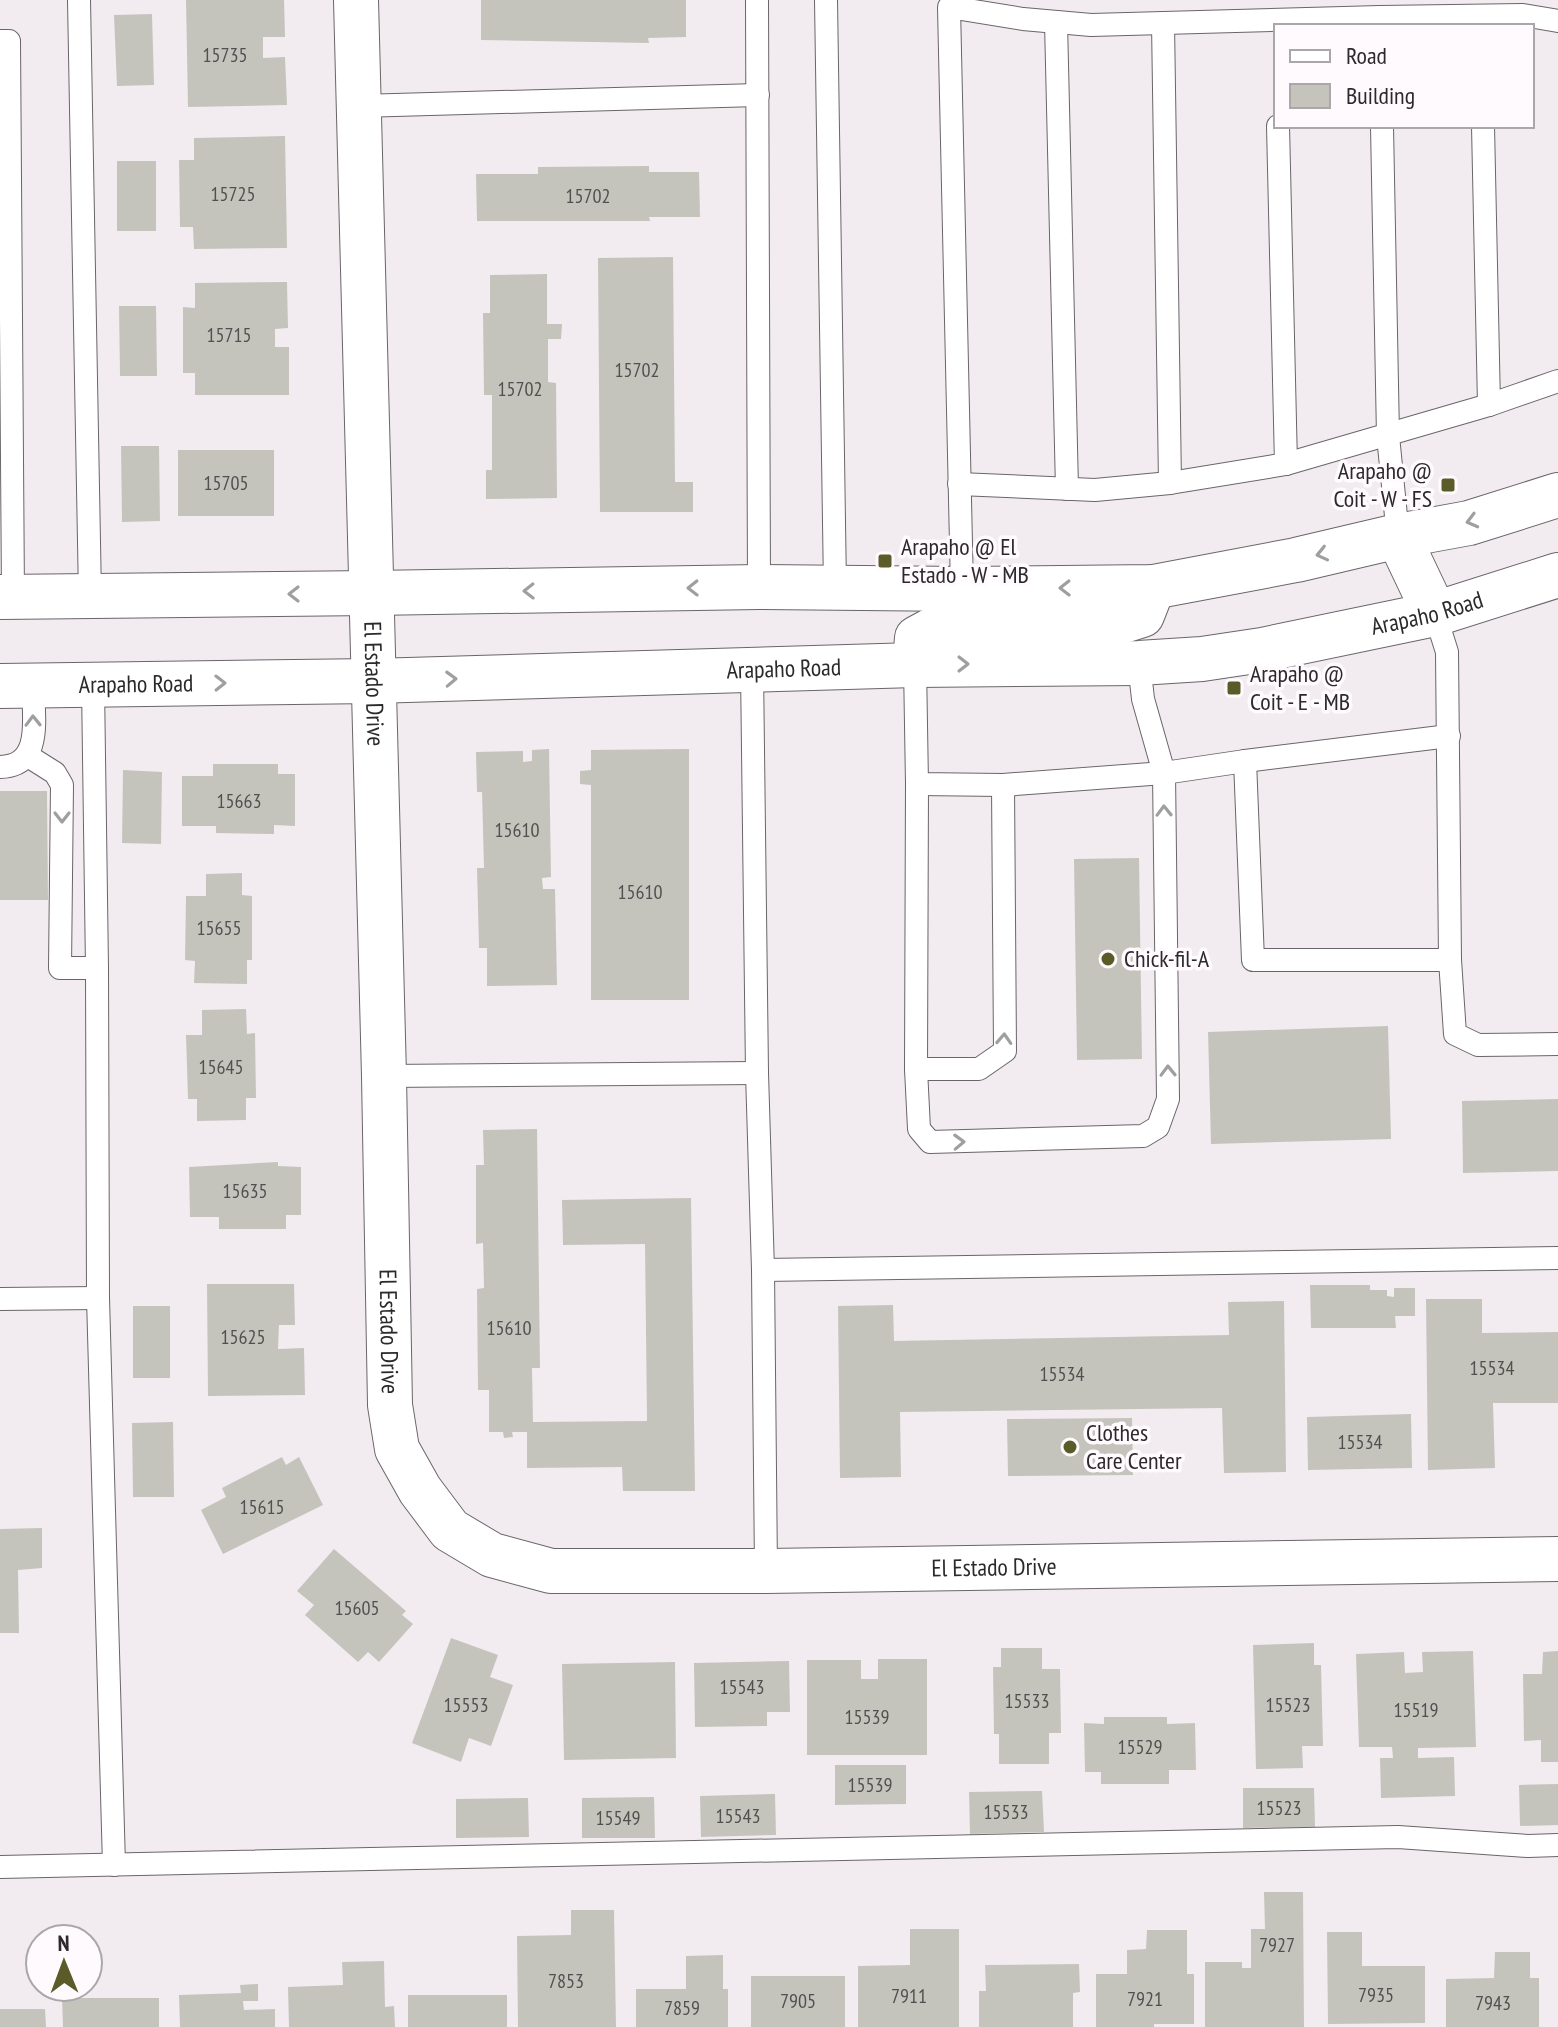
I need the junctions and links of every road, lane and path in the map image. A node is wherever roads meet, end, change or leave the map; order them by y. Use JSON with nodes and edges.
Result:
{"nodes":[{"id":1,"x":79,"y":0,"type":"edge"},
{"id":2,"x":356,"y":0,"type":"edge"},
{"id":3,"x":757,"y":0,"type":"edge"},
{"id":4,"x":826,"y":0,"type":"edge"},
{"id":5,"x":1380,"y":21,"type":"edge"},
{"id":6,"x":1480,"y":21,"type":"edge"},
{"id":7,"x":1558,"y":21,"type":"edge"},
{"id":8,"x":1056,"y":22,"type":"junction"},
{"id":9,"x":1163,"y":23,"type":"junction"},
{"id":10,"x":1276,"y":23,"type":"edge"},
{"id":11,"x":0,"y":41,"type":"edge"},
{"id":12,"x":758,"y":95,"type":"junction"},
{"id":13,"x":359,"y":106,"type":"junction"},
{"id":14,"x":1278,"y":128,"type":"edge"},
{"id":15,"x":1382,"y":128,"type":"edge"},
{"id":16,"x":1483,"y":128,"type":"edge"},
{"id":17,"x":1558,"y":381,"type":"edge"},
{"id":18,"x":1489,"y":405,"type":"junction"},
{"id":19,"x":1388,"y":436,"type":"junction"},
{"id":20,"x":1286,"y":464,"type":"junction"},
{"id":21,"x":1170,"y":483,"type":"junction"},
{"id":22,"x":959,"y":484,"type":"junction"},
{"id":23,"x":1067,"y":489,"type":"junction"},
{"id":24,"x":6,"y":495,"type":"edge"},
{"id":25,"x":1558,"y":495,"type":"edge"},
{"id":26,"x":1398,"y":536,"type":"junction"},
{"id":27,"x":1558,"y":575,"type":"edge"},
{"id":28,"x":759,"y":587,"type":"junction"},
{"id":29,"x":835,"y":587,"type":"junction"},
{"id":30,"x":1153,"y":587,"type":"junction"},
{"id":31,"x":962,"y":589,"type":"junction"},
{"id":32,"x":372,"y":593,"type":"junction"},
{"id":33,"x":90,"y":596,"type":"junction"},
{"id":34,"x":7,"y":597,"type":"edge"},
{"id":35,"x":1435,"y":614,"type":"junction"},
{"id":36,"x":1139,"y":663,"type":"junction"},
{"id":37,"x":915,"y":665,"type":"junction"},
{"id":38,"x":752,"y":669,"type":"junction"},
{"id":39,"x":373,"y":681,"type":"junction"},
{"id":40,"x":93,"y":685,"type":"junction"},
{"id":41,"x":16,"y":686,"type":"edge"},
{"id":42,"x":1449,"y":736,"type":"junction"},
{"id":43,"x":28,"y":756,"type":"junction"},
{"id":44,"x":1245,"y":761,"type":"junction"},
{"id":45,"x":0,"y":767,"type":"edge"},
{"id":46,"x":1164,"y":773,"type":"junction"},
{"id":47,"x":917,"y":784,"type":"junction"},
{"id":48,"x":1003,"y":785,"type":"junction"},
{"id":49,"x":1450,"y":960,"type":"junction"},
{"id":50,"x":97,"y":968,"type":"junction"},
{"id":51,"x":1558,"y":1044,"type":"edge"},
{"id":52,"x":916,"y":1069,"type":"junction"},
{"id":53,"x":757,"y":1073,"type":"junction"},
{"id":54,"x":384,"y":1076,"type":"junction"},
{"id":55,"x":1558,"y":1258,"type":"edge"},
{"id":56,"x":763,"y":1270,"type":"junction"},
{"id":57,"x":98,"y":1298,"type":"junction"},
{"id":58,"x":0,"y":1299,"type":"edge"},
{"id":59,"x":1558,"y":1559,"type":"edge"},
{"id":60,"x":766,"y":1571,"type":"junction"},
{"id":61,"x":1558,"y":1845,"type":"edge"},
{"id":62,"x":114,"y":1865,"type":"junction"},
{"id":63,"x":0,"y":1867,"type":"edge"}],
"edges":[{"from":1,"to":33,"type":"lane"},
{"from":2,"to":13,"type":"main road","name":"El Estado Drive"},
{"from":3,"to":12,"type":"lane"},
{"from":4,"to":29,"type":"lane"},
{"from":5,"to":6,"type":"lane"},
{"from":5,"to":10,"type":"lane"},
{"from":6,"to":7,"type":"lane"},
{"from":8,"to":9,"type":"lane"},
{"from":8,"to":22,"type":"lane"},
{"from":8,"to":23,"type":"lane"},
{"from":9,"to":10,"type":"lane"},
{"from":9,"to":21,"type":"lane"},
{"from":11,"to":24,"type":"lane"},
{"from":12,"to":13,"type":"lane"},
{"from":12,"to":28,"type":"lane"},
{"from":13,"to":32,"type":"main road","name":"El Estado Drive"},
{"from":14,"to":20,"type":"lane"},
{"from":15,"to":19,"type":"lane"},
{"from":16,"to":18,"type":"lane"},
{"from":17,"to":18,"type":"lane"},
{"from":18,"to":19,"type":"lane"},
{"from":19,"to":20,"type":"lane"},
{"from":19,"to":26,"type":"lane"},
{"from":20,"to":21,"type":"lane"},
{"from":21,"to":23,"type":"lane"},
{"from":22,"to":23,"type":"lane"},
{"from":22,"to":31,"type":"lane"},
{"from":24,"to":34,"type":"lane"},
{"from":25,"to":26,"type":"main road","one_way":true},
{"from":26,"to":30,"type":"main road","one_way":true},
{"from":26,"to":35,"type":"main road"},
{"from":27,"to":35,"type":"main road","name":"Arapaho Road"},
{"from":28,"to":29,"type":"main road"},
{"from":28,"to":32,"type":"main road","one_way":true},
{"from":29,"to":31,"type":"main road"},
{"from":30,"to":31,"type":"main road","one_way":true},
{"from":30,"to":37,"type":"main road"},
{"from":32,"to":33,"type":"main road","one_way":true},
{"from":32,"to":39,"type":"main road","name":"El Estado Drive"},
{"from":33,"to":34,"type":"main road"},
{"from":35,"to":36,"type":"main road","name":"Arapaho Road"},
{"from":35,"to":42,"type":"lane"},
{"from":37,"to":36,"type":"main road","name":"Arapaho Road","one_way":true},
{"from":36,"to":46,"type":"lane"},
{"from":37,"to":38,"type":"main road","name":"Arapaho Road"},
{"from":37,"to":47,"type":"lane"},
{"from":39,"to":38,"type":"main road","name":"Arapaho Road","one_way":true},
{"from":38,"to":53,"type":"lane"},
{"from":40,"to":39,"type":"main road","name":"Arapaho Road","one_way":true},
{"from":39,"to":54,"type":"main road","name":"El Estado Drive"},
{"from":40,"to":41,"type":"main road","name":"Arapaho Road"},
{"from":40,"to":50,"type":"lane"},
{"from":43,"to":41,"type":"lane","one_way":true},
{"from":42,"to":44,"type":"lane"},
{"from":42,"to":49,"type":"lane"},
{"from":43,"to":45,"type":"lane"},
{"from":43,"to":50,"type":"lane","one_way":true},
{"from":44,"to":46,"type":"lane"},
{"from":44,"to":49,"type":"lane"},
{"from":46,"to":48,"type":"lane"},
{"from":52,"to":46,"type":"lane","one_way":true},
{"from":47,"to":48,"type":"lane"},
{"from":47,"to":52,"type":"lane"},
{"from":52,"to":48,"type":"lane","one_way":true},
{"from":49,"to":51,"type":"lane"},
{"from":50,"to":57,"type":"lane"},
{"from":53,"to":54,"type":"lane"},
{"from":53,"to":56,"type":"lane"},
{"from":54,"to":60,"type":"main road","name":"El Estado Drive"},
{"from":55,"to":56,"type":"lane"},
{"from":56,"to":60,"type":"lane"},
{"from":57,"to":58,"type":"lane"},
{"from":57,"to":62,"type":"lane"},
{"from":59,"to":60,"type":"main road","name":"El Estado Drive"},
{"from":61,"to":62,"type":"lane"},
{"from":62,"to":63,"type":"lane"}]}
